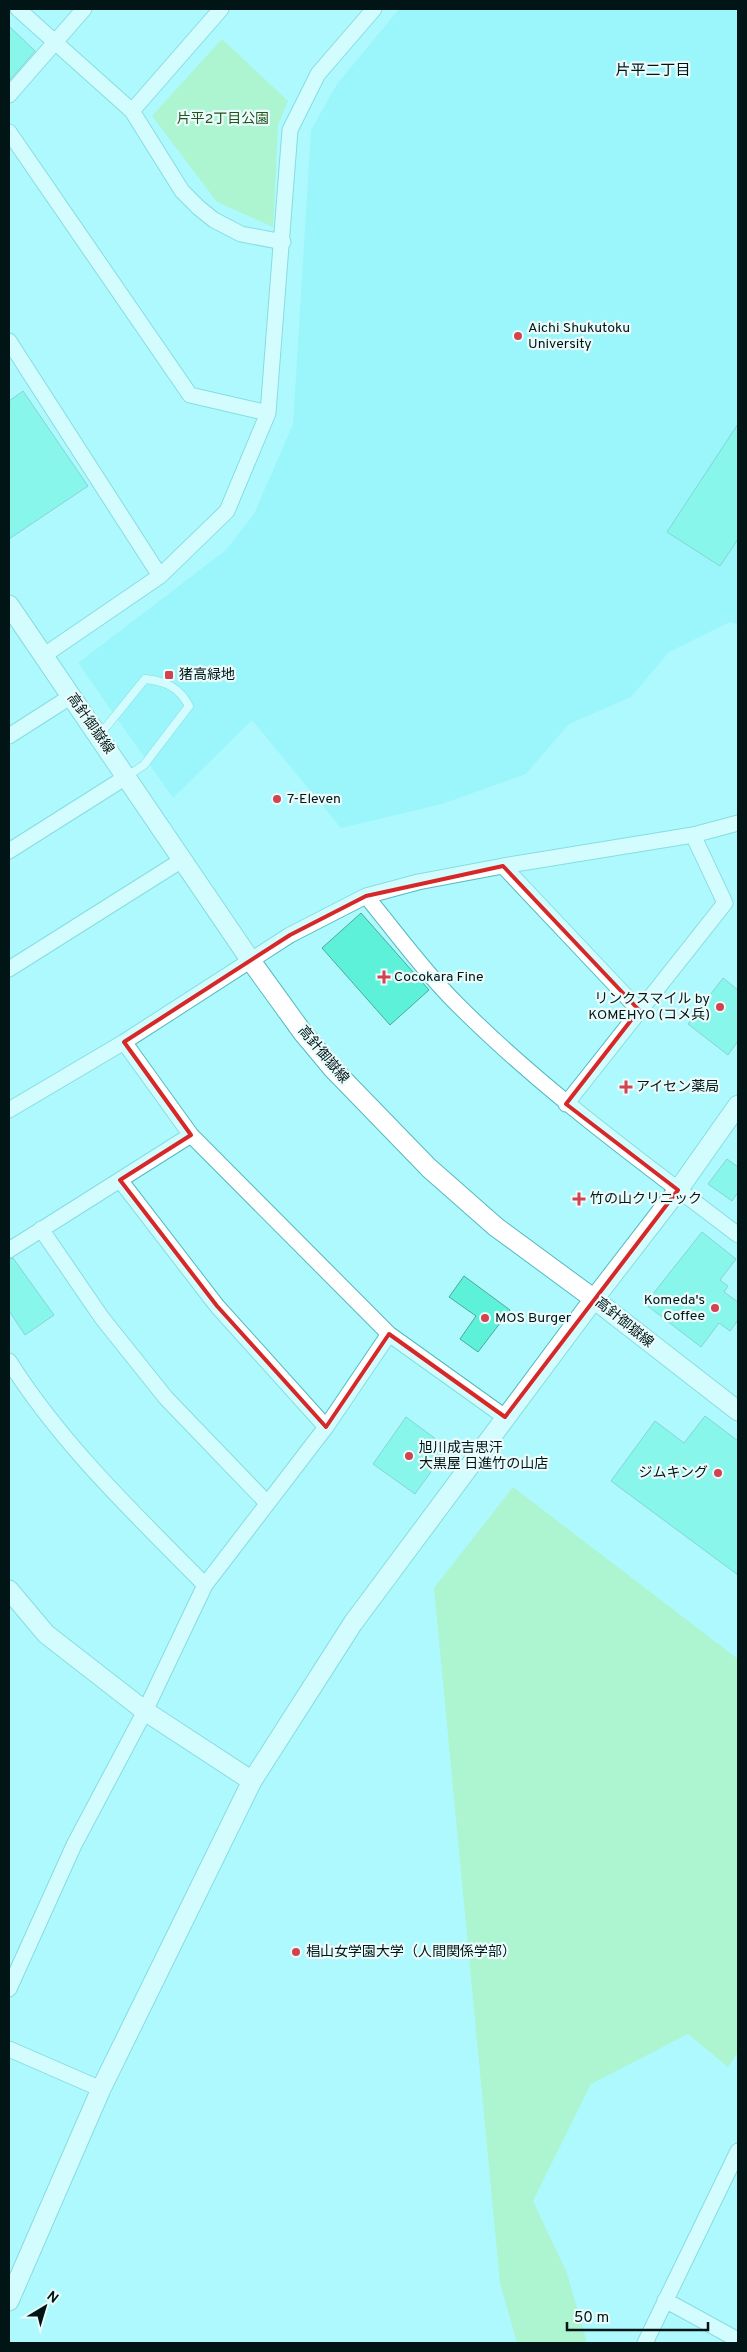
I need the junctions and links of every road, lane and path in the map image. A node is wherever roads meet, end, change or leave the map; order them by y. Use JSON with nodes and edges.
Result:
{"nodes":[{"id":1,"x":18,"y":9,"type":"edge"},
{"id":2,"x":84,"y":9,"type":"edge"},
{"id":3,"x":222,"y":9,"type":"edge"},
{"id":4,"x":374,"y":9,"type":"edge"},
{"id":5,"x":56,"y":41,"type":"junction"},
{"id":6,"x":9,"y":95,"type":"edge"},
{"id":7,"x":132,"y":111,"type":"junction"},
{"id":8,"x":9,"y":132,"type":"edge"},
{"id":9,"x":283,"y":242,"type":"junction"},
{"id":10,"x":9,"y":341,"type":"edge"},
{"id":11,"x":268,"y":413,"type":"junction"},
{"id":12,"x":160,"y":576,"type":"junction"},
{"id":13,"x":12,"y":616,"type":"edge"},
{"id":14,"x":43,"y":656,"type":"junction"},
{"id":15,"x":70,"y":697,"type":"junction"},
{"id":16,"x":9,"y":736,"type":"edge"},
{"id":17,"x":98,"y":737,"type":"junction"},
{"id":18,"x":126,"y":777,"type":"junction"},
{"id":19,"x":738,"y":823,"type":"edge"},
{"id":20,"x":693,"y":835,"type":"junction"},
{"id":21,"x":9,"y":851,"type":"edge"},
{"id":22,"x":182,"y":860,"type":"junction"},
{"id":23,"x":503,"y":866,"type":"junction"},
{"id":24,"x":366,"y":896,"type":"junction"},
{"id":25,"x":251,"y":961,"type":"junction"},
{"id":26,"x":9,"y":969,"type":"edge"},
{"id":27,"x":639,"y":1010,"type":"junction"},
{"id":28,"x":124,"y":1042,"type":"junction"},
{"id":29,"x":566,"y":1104,"type":"junction"},
{"id":30,"x":738,"y":1105,"type":"edge"},
{"id":31,"x":9,"y":1110,"type":"edge"},
{"id":32,"x":192,"y":1135,"type":"junction"},
{"id":33,"x":120,"y":1180,"type":"junction"},
{"id":34,"x":678,"y":1190,"type":"junction"},
{"id":35,"x":42,"y":1229,"type":"junction"},
{"id":36,"x":738,"y":1236,"type":"edge"},
{"id":37,"x":9,"y":1250,"type":"edge"},
{"id":38,"x":594,"y":1299,"type":"junction"},
{"id":39,"x":389,"y":1334,"type":"junction"},
{"id":40,"x":9,"y":1361,"type":"edge"},
{"id":41,"x":738,"y":1411,"type":"edge"},
{"id":42,"x":505,"y":1417,"type":"junction"},
{"id":43,"x":326,"y":1427,"type":"junction"},
{"id":44,"x":266,"y":1503,"type":"junction"},
{"id":45,"x":205,"y":1585,"type":"junction"},
{"id":46,"x":9,"y":1590,"type":"edge"},
{"id":47,"x":145,"y":1711,"type":"junction"},
{"id":48,"x":252,"y":1781,"type":"junction"},
{"id":49,"x":9,"y":1989,"type":"edge"},
{"id":50,"x":9,"y":2049,"type":"edge"},
{"id":51,"x":101,"y":2089,"type":"junction"},
{"id":52,"x":738,"y":2151,"type":"edge"},
{"id":53,"x":733,"y":2176,"type":"edge"},
{"id":54,"x":665,"y":2300,"type":"junction"},
{"id":55,"x":9,"y":2301,"type":"edge"},
{"id":56,"x":738,"y":2340,"type":"edge"},
{"id":57,"x":645,"y":2343,"type":"edge"}],
"edges":[{"from":1,"to":5,"type":"street"},
{"from":2,"to":5,"type":"street"},
{"from":3,"to":7,"type":"street"},
{"from":4,"to":9,"type":"street"},
{"from":5,"to":6,"type":"street"},
{"from":5,"to":7,"type":"street"},
{"from":7,"to":9,"type":"street"},
{"from":8,"to":11,"type":"street"},
{"from":9,"to":11,"type":"street"},
{"from":10,"to":12,"type":"street"},
{"from":11,"to":12,"type":"street"},
{"from":12,"to":14,"type":"street"},
{"from":13,"to":14,"type":"street","name":"高針御嶽線"},
{"from":14,"to":15,"type":"street","name":"高針御嶽線"},
{"from":15,"to":16,"type":"street"},
{"from":15,"to":17,"type":"street","name":"高針御嶽線"},
{"from":17,"to":18,"type":"street","name":"高針御嶽線"},
{"from":17,"to":18,"type":"lane"},
{"from":18,"to":21,"type":"street"},
{"from":18,"to":22,"type":"street","name":"高針御嶽線"},
{"from":19,"to":20,"type":"street"},
{"from":20,"to":23,"type":"street"},
{"from":20,"to":27,"type":"street"},
{"from":22,"to":25,"type":"street","name":"高針御嶽線"},
{"from":22,"to":26,"type":"street"},
{"from":23,"to":24,"type":"street"},
{"from":23,"to":27,"type":"street"},
{"from":24,"to":25,"type":"street"},
{"from":24,"to":29,"type":"street"},
{"from":25,"to":28,"type":"street"},
{"from":25,"to":38,"type":"street","name":"高針御嶽線"},
{"from":27,"to":29,"type":"street"},
{"from":28,"to":31,"type":"street"},
{"from":28,"to":32,"type":"street"},
{"from":29,"to":34,"type":"street"},
{"from":30,"to":34,"type":"street"},
{"from":32,"to":33,"type":"street"},
{"from":32,"to":39,"type":"street"},
{"from":33,"to":35,"type":"street"},
{"from":33,"to":43,"type":"street"},
{"from":34,"to":36,"type":"street"},
{"from":34,"to":38,"type":"street"},
{"from":35,"to":37,"type":"street"},
{"from":35,"to":44,"type":"street"},
{"from":38,"to":41,"type":"street","name":"高針御嶽線"},
{"from":38,"to":42,"type":"street"},
{"from":39,"to":42,"type":"street"},
{"from":39,"to":43,"type":"street"},
{"from":40,"to":45,"type":"street"},
{"from":42,"to":48,"type":"street"},
{"from":43,"to":44,"type":"street"},
{"from":44,"to":45,"type":"street"},
{"from":45,"to":47,"type":"street"},
{"from":46,"to":47,"type":"street"},
{"from":47,"to":48,"type":"street"},
{"from":47,"to":49,"type":"street"},
{"from":48,"to":51,"type":"street"},
{"from":50,"to":51,"type":"street"},
{"from":51,"to":55,"type":"street"},
{"from":52,"to":53,"type":"street"},
{"from":53,"to":54,"type":"street"},
{"from":54,"to":56,"type":"street"},
{"from":54,"to":57,"type":"street"}]}
